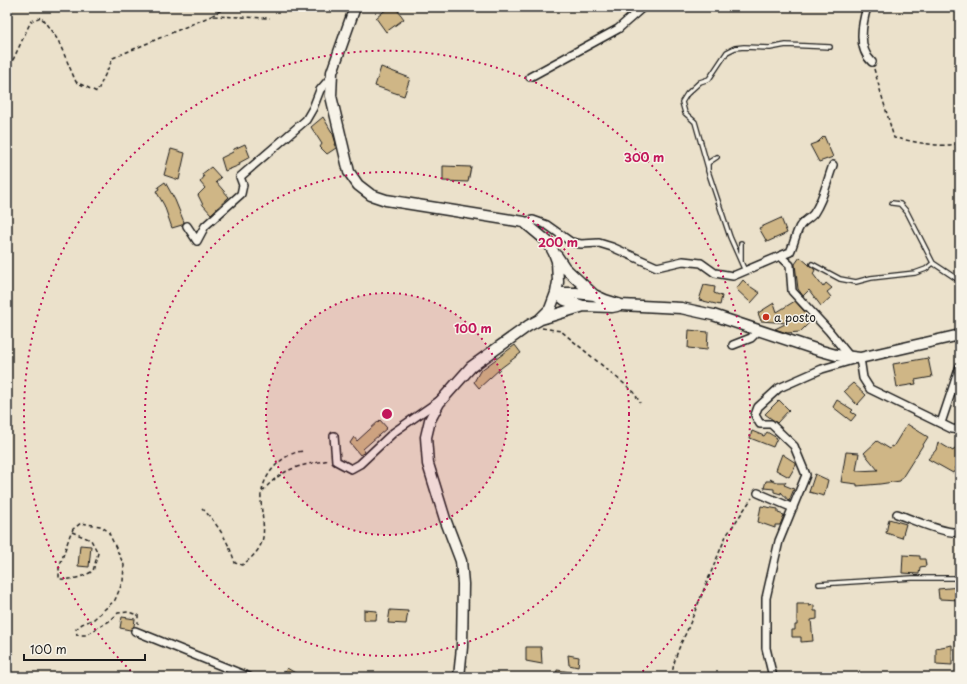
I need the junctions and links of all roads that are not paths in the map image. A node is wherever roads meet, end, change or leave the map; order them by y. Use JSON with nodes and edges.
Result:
{"nodes":[{"id":1,"x":355,"y":7,"type":"edge"},
{"id":2,"x":643,"y":7,"type":"edge"},
{"id":3,"x":867,"y":7,"type":"edge"},
{"id":4,"x":830,"y":47,"type":"dead end"},
{"id":5,"x":872,"y":62,"type":"road end"},
{"id":6,"x":332,"y":75,"type":"junction"},
{"id":7,"x":530,"y":77,"type":"dead end"},
{"id":8,"x":717,"y":157,"type":"dead end"},
{"id":9,"x":833,"y":165,"type":"dead end"},
{"id":10,"x":708,"y":168,"type":"junction"},
{"id":11,"x":892,"y":203,"type":"dead end"},
{"id":12,"x":524,"y":222,"type":"junction"},
{"id":13,"x":187,"y":226,"type":"dead end"},
{"id":14,"x":741,"y":243,"type":"dead end"},
{"id":15,"x":554,"y":253,"type":"junction"},
{"id":16,"x":780,"y":256,"type":"junction"},
{"id":17,"x":741,"y":262,"type":"junction"},
{"id":18,"x":812,"y":264,"type":"dead end"},
{"id":19,"x":933,"y":264,"type":"junction"},
{"id":20,"x":745,"y":271,"type":"junction"},
{"id":21,"x":960,"y":282,"type":"edge"},
{"id":22,"x":556,"y":293,"type":"junction"},
{"id":23,"x":594,"y":295,"type":"junction"},
{"id":24,"x":621,"y":305,"type":"junction"},
{"id":25,"x":584,"y":306,"type":"junction"},
{"id":26,"x":539,"y":320,"type":"junction"},
{"id":27,"x":759,"y":330,"type":"junction"},
{"id":28,"x":960,"y":335,"type":"edge"},
{"id":29,"x":733,"y":345,"type":"dead end"},
{"id":30,"x":855,"y":357,"type":"junction"},
{"id":31,"x":960,"y":366,"type":"edge"},
{"id":32,"x":444,"y":397,"type":"junction"},
{"id":33,"x":941,"y":423,"type":"junction"},
{"id":34,"x":959,"y":432,"type":"edge"},
{"id":35,"x":334,"y":436,"type":"dead end"},
{"id":36,"x":758,"y":493,"type":"road end"},
{"id":37,"x":793,"y":508,"type":"junction"},
{"id":38,"x":897,"y":514,"type":"dead end"},
{"id":39,"x":960,"y":532,"type":"edge"},
{"id":40,"x":960,"y":577,"type":"edge"},
{"id":41,"x":819,"y":584,"type":"dead end"},
{"id":42,"x":136,"y":631,"type":"road end"},
{"id":43,"x":249,"y":677,"type":"edge"},
{"id":44,"x":459,"y":677,"type":"edge"},
{"id":45,"x":773,"y":677,"type":"edge"}],
"edges":[{"from":1,"to":6,"type":"main road"},
{"from":2,"to":7,"type":"street"},
{"from":3,"to":5,"type":"street"},
{"from":4,"to":10,"type":"lane"},
{"from":6,"to":12,"type":"main road"},
{"from":6,"to":13,"type":"street"},
{"from":8,"to":10,"type":"lane"},
{"from":9,"to":16,"type":"street"},
{"from":10,"to":17,"type":"lane"},
{"from":11,"to":19,"type":"lane"},
{"from":12,"to":15,"type":"main road"},
{"from":12,"to":20,"type":"street"},
{"from":14,"to":17,"type":"lane"},
{"from":15,"to":22,"type":"main road"},
{"from":15,"to":23,"type":"main road"},
{"from":16,"to":20,"type":"street"},
{"from":16,"to":30,"type":"street"},
{"from":17,"to":20,"type":"lane"},
{"from":18,"to":19,"type":"lane"},
{"from":19,"to":21,"type":"lane"},
{"from":22,"to":23,"type":"main road"},
{"from":22,"to":25,"type":"main road"},
{"from":22,"to":26,"type":"main road"},
{"from":23,"to":24,"type":"main road"},
{"from":24,"to":25,"type":"main road"},
{"from":24,"to":27,"type":"main road"},
{"from":25,"to":26,"type":"main road"},
{"from":26,"to":32,"type":"main road"},
{"from":27,"to":29,"type":"street"},
{"from":27,"to":30,"type":"main road"},
{"from":28,"to":30,"type":"main road"},
{"from":30,"to":33,"type":"street"},
{"from":30,"to":37,"type":"street"},
{"from":31,"to":33,"type":"street"},
{"from":32,"to":35,"type":"street"},
{"from":32,"to":44,"type":"main road"},
{"from":33,"to":34,"type":"street"},
{"from":36,"to":37,"type":"street"},
{"from":37,"to":45,"type":"street"},
{"from":38,"to":39,"type":"street"},
{"from":40,"to":41,"type":"lane"},
{"from":42,"to":43,"type":"street"}]}
